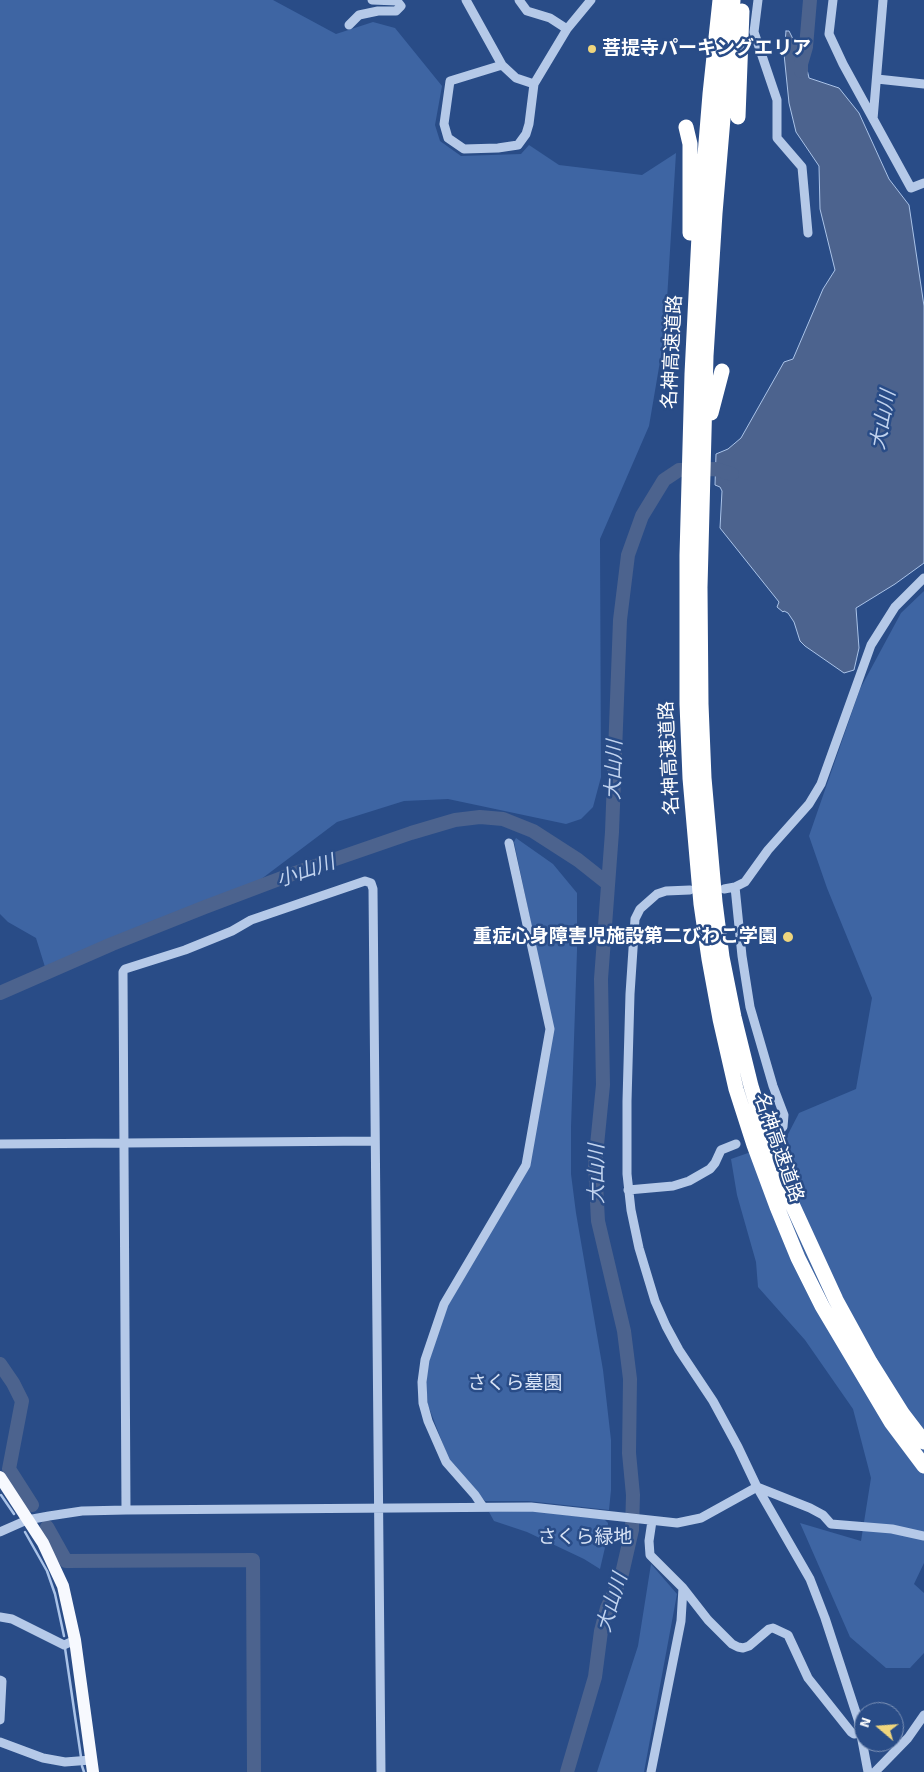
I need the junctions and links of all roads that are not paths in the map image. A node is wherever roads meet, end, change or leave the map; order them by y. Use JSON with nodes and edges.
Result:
{"nodes":[{"id":1,"x":372,"y":0,"type":"edge"},
{"id":2,"x":466,"y":0,"type":"edge"},
{"id":3,"x":519,"y":0,"type":"edge"},
{"id":4,"x":591,"y":0,"type":"edge"},
{"id":5,"x":720,"y":0,"type":"edge"},
{"id":6,"x":733,"y":0,"type":"edge"},
{"id":7,"x":742,"y":0,"type":"edge"},
{"id":8,"x":758,"y":0,"type":"edge"},
{"id":9,"x":833,"y":0,"type":"edge"},
{"id":10,"x":883,"y":0,"type":"edge"},
{"id":11,"x":349,"y":25,"type":"dead end"},
{"id":12,"x":567,"y":29,"type":"junction"},
{"id":13,"x":502,"y":66,"type":"junction"},
{"id":14,"x":876,"y":79,"type":"junction"},
{"id":15,"x":534,"y":84,"type":"junction"},
{"id":16,"x":924,"y":84,"type":"edge"},
{"id":17,"x":738,"y":117,"type":"dead end"},
{"id":18,"x":873,"y":120,"type":"junction"},
{"id":19,"x":686,"y":127,"type":"dead end"},
{"id":20,"x":924,"y":183,"type":"edge"},
{"id":21,"x":808,"y":233,"type":"dead end"},
{"id":22,"x":722,"y":371,"type":"dead end"},
{"id":23,"x":692,"y":374,"type":"junction"},
{"id":24,"x":696,"y":454,"type":"junction"},
{"id":25,"x":695,"y":484,"type":"junction"},
{"id":26,"x":924,"y":578,"type":"edge"},
{"id":27,"x":509,"y":843,"type":"dead end"},
{"id":28,"x":735,"y":887,"type":"junction"},
{"id":29,"x":724,"y":889,"type":"dead end"},
{"id":30,"x":690,"y":890,"type":"dead end"},
{"id":31,"x":776,"y":1131,"type":"dead end"},
{"id":32,"x":375,"y":1142,"type":"junction"},
{"id":33,"x":124,"y":1143,"type":"junction"},
{"id":34,"x":0,"y":1144,"type":"edge"},
{"id":35,"x":736,"y":1144,"type":"dead end"},
{"id":36,"x":628,"y":1190,"type":"junction"},
{"id":37,"x":924,"y":1442,"type":"edge"},
{"id":38,"x":924,"y":1466,"type":"edge"},
{"id":39,"x":2,"y":1484,"type":"edge"},
{"id":40,"x":757,"y":1487,"type":"junction"},
{"id":41,"x":483,"y":1507,"type":"junction"},
{"id":42,"x":379,"y":1508,"type":"junction"},
{"id":43,"x":126,"y":1510,"type":"junction"},
{"id":44,"x":27,"y":1520,"type":"junction"},
{"id":45,"x":651,"y":1520,"type":"junction"},
{"id":46,"x":0,"y":1532,"type":"edge"},
{"id":47,"x":924,"y":1536,"type":"edge"},
{"id":48,"x":683,"y":1588,"type":"junction"},
{"id":49,"x":0,"y":1617,"type":"edge"},
{"id":50,"x":75,"y":1640,"type":"junction"},
{"id":51,"x":0,"y":1680,"type":"edge"},
{"id":52,"x":854,"y":1707,"type":"edge"},
{"id":53,"x":924,"y":1715,"type":"edge"},
{"id":54,"x":0,"y":1720,"type":"edge"},
{"id":55,"x":854,"y":1734,"type":"edge"},
{"id":56,"x":0,"y":1742,"type":"edge"},
{"id":57,"x":864,"y":1752,"type":"edge"},
{"id":58,"x":92,"y":1766,"type":"edge"},
{"id":59,"x":381,"y":1772,"type":"edge"},
{"id":60,"x":651,"y":1772,"type":"edge"},
{"id":61,"x":868,"y":1772,"type":"edge"},
{"id":62,"x":875,"y":1772,"type":"edge"}],
"edges":[{"from":1,"to":11,"type":"street"},
{"from":2,"to":13,"type":"street"},
{"from":3,"to":12,"type":"street"},
{"from":4,"to":12,"type":"street"},
{"from":5,"to":23,"type":"highway","name":"名神高速道路"},
{"from":6,"to":24,"type":"highway","name":"名神高速道路"},
{"from":7,"to":17,"type":"highway"},
{"from":8,"to":21,"type":"street"},
{"from":9,"to":18,"type":"street"},
{"from":10,"to":14,"type":"street"},
{"from":12,"to":15,"type":"street"},
{"from":13,"to":15,"type":"street"},
{"from":13,"to":15,"type":"street"},
{"from":14,"to":16,"type":"street"},
{"from":14,"to":18,"type":"street"},
{"from":18,"to":20,"type":"street"},
{"from":19,"to":23,"type":"highway"},
{"from":22,"to":24,"type":"highway"},
{"from":23,"to":24,"type":"highway","name":"名神高速道路"},
{"from":24,"to":25,"type":"highway","name":"名神高速道路"},
{"from":25,"to":37,"type":"highway","name":"名神高速道路"},
{"from":25,"to":38,"type":"highway","name":"名神高速道路"},
{"from":26,"to":28,"type":"street"},
{"from":27,"to":41,"type":"street"},
{"from":28,"to":29,"type":"street"},
{"from":28,"to":31,"type":"street"},
{"from":30,"to":36,"type":"street"},
{"from":32,"to":33,"type":"street"},
{"from":32,"to":33,"type":"street"},
{"from":32,"to":42,"type":"street"},
{"from":33,"to":34,"type":"street"},
{"from":33,"to":43,"type":"street"},
{"from":35,"to":36,"type":"street"},
{"from":36,"to":40,"type":"street"},
{"from":39,"to":44,"type":"main road"},
{"from":40,"to":45,"type":"street"},
{"from":40,"to":47,"type":"street"},
{"from":40,"to":52,"type":"street"},
{"from":41,"to":42,"type":"street"},
{"from":41,"to":45,"type":"street"},
{"from":42,"to":43,"type":"street"},
{"from":42,"to":59,"type":"street"},
{"from":43,"to":44,"type":"street"},
{"from":44,"to":46,"type":"street"},
{"from":44,"to":50,"type":"main road"},
{"from":45,"to":48,"type":"street"},
{"from":48,"to":55,"type":"street"},
{"from":48,"to":60,"type":"street"},
{"from":49,"to":50,"type":"street"},
{"from":50,"to":58,"type":"main road"},
{"from":51,"to":54,"type":"street"},
{"from":53,"to":62,"type":"street"},
{"from":56,"to":58,"type":"street"},
{"from":57,"to":61,"type":"street"}]}
